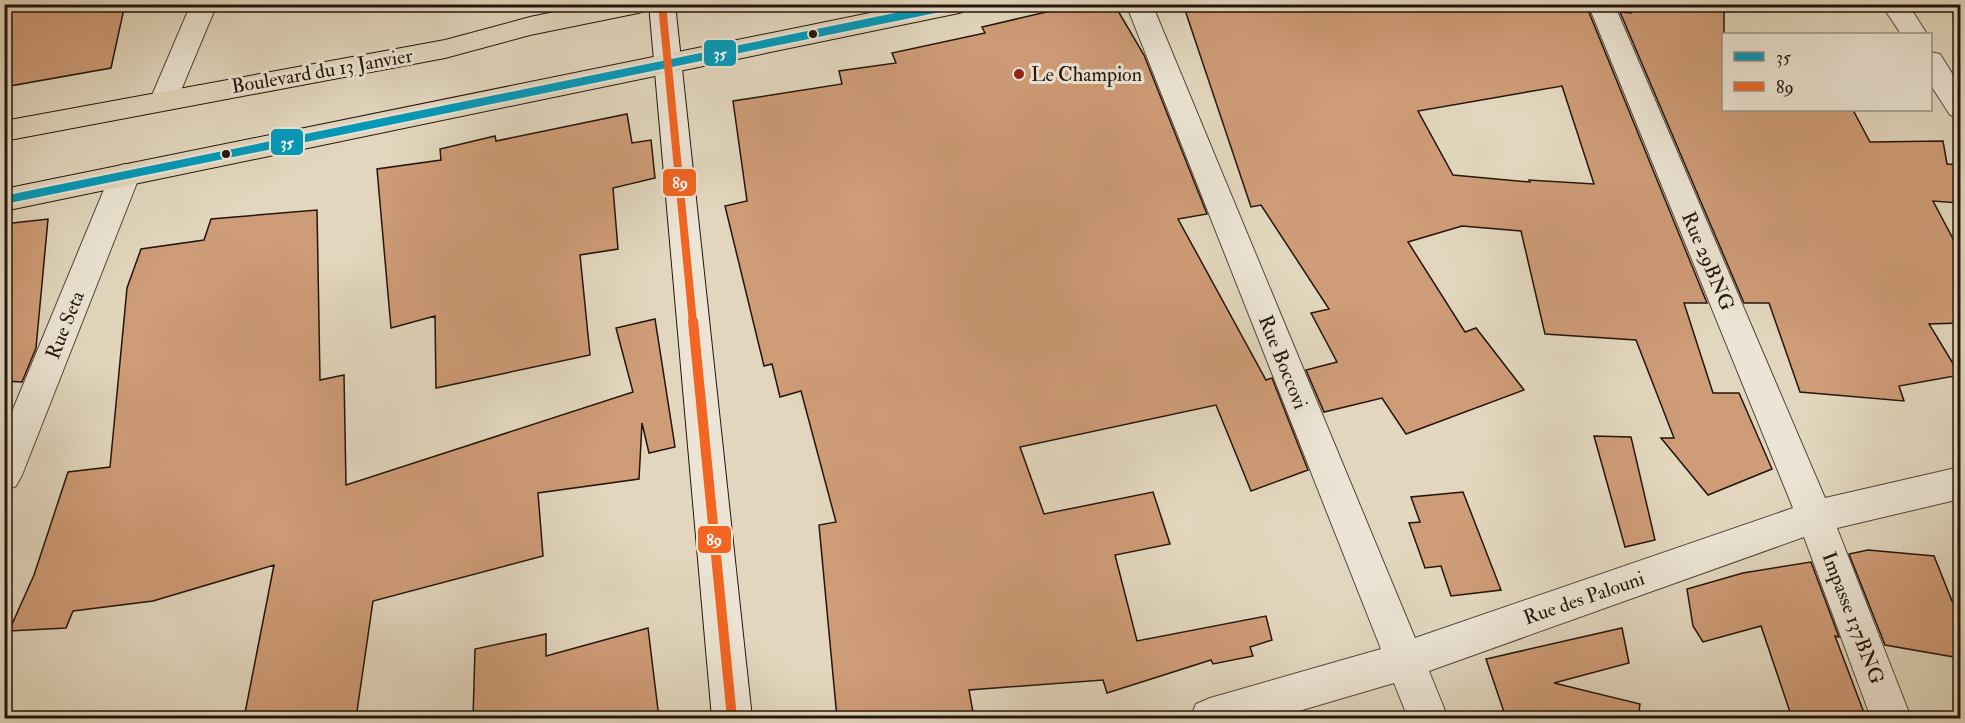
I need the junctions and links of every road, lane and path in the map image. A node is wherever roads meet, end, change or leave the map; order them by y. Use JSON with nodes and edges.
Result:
{"nodes":[{"id":1,"x":204,"y":4,"type":"edge"},
{"id":2,"x":638,"y":4,"type":"edge"},
{"id":3,"x":662,"y":4,"type":"edge"},
{"id":4,"x":959,"y":4,"type":"edge"},
{"id":5,"x":1140,"y":4,"type":"edge"},
{"id":6,"x":1601,"y":4,"type":"edge"},
{"id":7,"x":1894,"y":4,"type":"edge"},
{"id":8,"x":564,"y":12,"type":"edge"},
{"id":9,"x":1913,"y":33,"type":"edge"},
{"id":10,"x":670,"y":64,"type":"junction"},
{"id":11,"x":1932,"y":64,"type":"edge"},
{"id":12,"x":164,"y":100,"type":"junction"},
{"id":13,"x":1960,"y":108,"type":"edge"},
{"id":14,"x":4,"y":131,"type":"edge"},
{"id":15,"x":125,"y":176,"type":"junction"},
{"id":16,"x":4,"y":200,"type":"edge"},
{"id":17,"x":4,"y":475,"type":"edge"},
{"id":18,"x":1960,"y":483,"type":"edge"},
{"id":19,"x":1815,"y":517,"type":"junction"},
{"id":20,"x":1404,"y":661,"type":"junction"},
{"id":21,"x":732,"y":718,"type":"edge"},
{"id":22,"x":1210,"y":718,"type":"edge"},
{"id":23,"x":1428,"y":718,"type":"edge"},
{"id":24,"x":1891,"y":718,"type":"edge"}],
"edges":[{"from":1,"to":12,"type":"street"},
{"from":2,"to":8,"type":"highway","name":"Boulevard du 13 Janvier"},
{"from":3,"to":10,"type":"street"},
{"from":4,"to":10,"type":"highway"},
{"from":5,"to":20,"type":"street","name":"Rue Boccovi"},
{"from":6,"to":19,"type":"street","name":"Rue 29BNG"},
{"from":7,"to":9,"type":"street"},
{"from":8,"to":12,"type":"highway","name":"Boulevard du 13 Janvier"},
{"from":10,"to":15,"type":"highway"},
{"from":10,"to":21,"type":"street"},
{"from":11,"to":13,"type":"street"},
{"from":12,"to":14,"type":"highway","name":"Boulevard du 13 Janvier"},
{"from":15,"to":16,"type":"highway"},
{"from":15,"to":17,"type":"street","name":"Rue Seta"},
{"from":18,"to":19,"type":"street","name":"Rue des Palouni"},
{"from":19,"to":20,"type":"street","name":"Rue des Palouni"},
{"from":19,"to":24,"type":"street","name":"Impasse 137BNG"},
{"from":20,"to":22,"type":"street","name":"Rue des Palouni"},
{"from":20,"to":23,"type":"street","name":"Rue Boccovi"}]}
